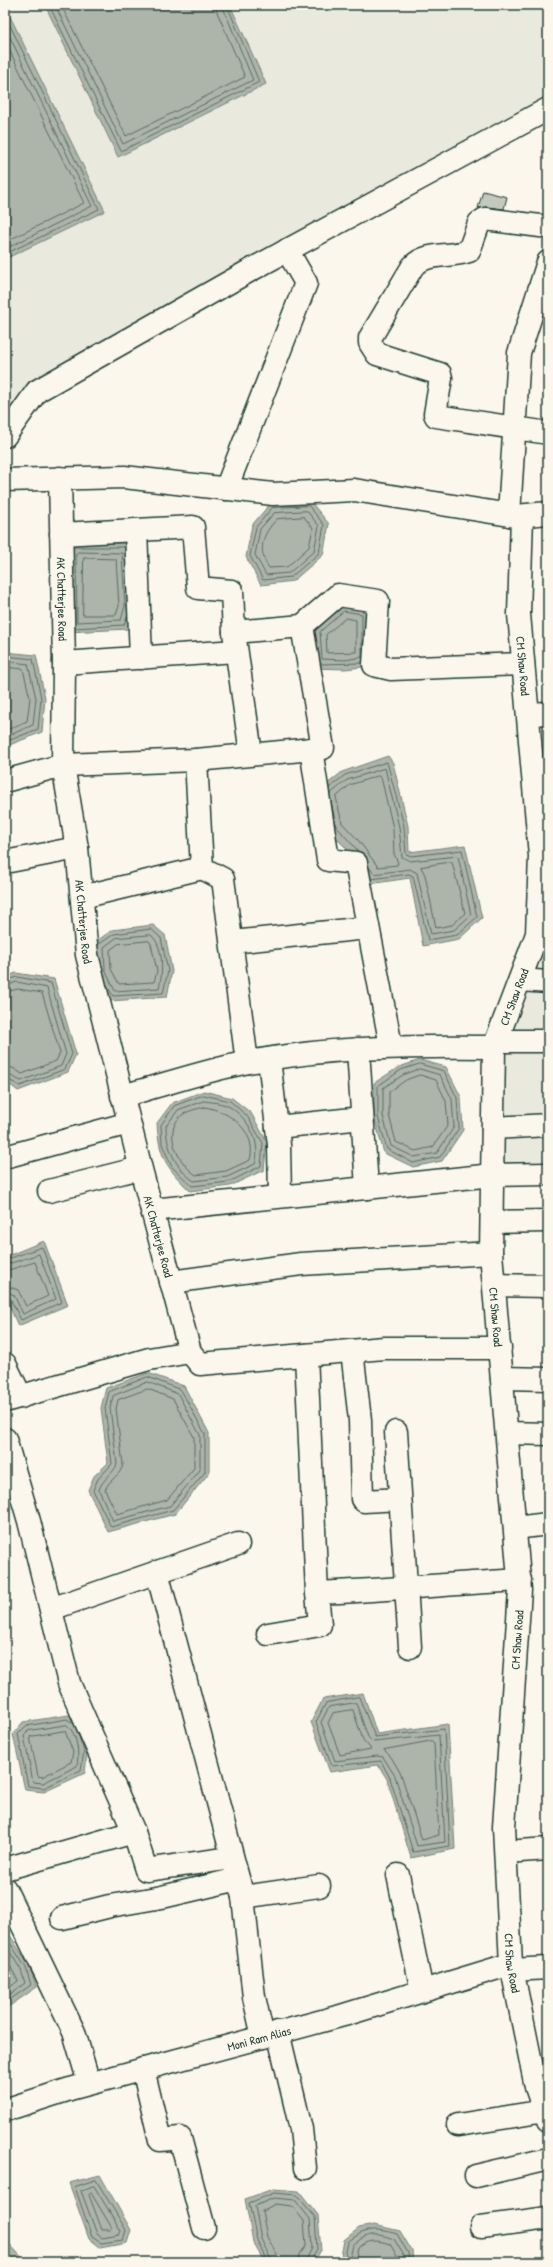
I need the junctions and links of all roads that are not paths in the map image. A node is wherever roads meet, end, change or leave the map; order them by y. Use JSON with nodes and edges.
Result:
{"nodes":[{"id":1,"x":548,"y":110,"type":"edge"},
{"id":2,"x":548,"y":227,"type":"edge"},
{"id":3,"x":287,"y":250,"type":"junction"},
{"id":4,"x":548,"y":262,"type":"edge"},
{"id":5,"x":542,"y":298,"type":"edge"},
{"id":6,"x":514,"y":427,"type":"junction"},
{"id":7,"x":548,"y":433,"type":"edge"},
{"id":8,"x":5,"y":436,"type":"edge"},
{"id":9,"x":60,"y":478,"type":"junction"},
{"id":10,"x":5,"y":480,"type":"edge"},
{"id":11,"x":226,"y":489,"type":"junction"},
{"id":12,"x":548,"y":513,"type":"edge"},
{"id":13,"x":515,"y":515,"type":"junction"},
{"id":14,"x":136,"y":530,"type":"junction"},
{"id":15,"x":61,"y":534,"type":"junction"},
{"id":16,"x":302,"y":626,"type":"junction"},
{"id":17,"x":235,"y":642,"type":"junction"},
{"id":18,"x":142,"y":658,"type":"junction"},
{"id":19,"x":64,"y":663,"type":"junction"},
{"id":20,"x":523,"y":664,"type":"junction"},
{"id":21,"x":538,"y":713,"type":"edge"},
{"id":22,"x":311,"y":749,"type":"junction"},
{"id":23,"x":251,"y":754,"type":"junction"},
{"id":24,"x":196,"y":760,"type":"junction"},
{"id":25,"x":63,"y":765,"type":"junction"},
{"id":26,"x":5,"y":781,"type":"edge"},
{"id":27,"x":542,"y":803,"type":"edge"},
{"id":28,"x":543,"y":837,"type":"edge"},
{"id":29,"x":77,"y":848,"type":"junction"},
{"id":30,"x":5,"y":862,"type":"edge"},
{"id":31,"x":202,"y":868,"type":"junction"},
{"id":32,"x":543,"y":888,"type":"edge"},
{"id":33,"x":82,"y":897,"type":"junction"},
{"id":34,"x":367,"y":928,"type":"junction"},
{"id":35,"x":232,"y":942,"type":"junction"},
{"id":36,"x":540,"y":952,"type":"edge"},
{"id":37,"x":520,"y":980,"type":"junction"},
{"id":38,"x":548,"y":982,"type":"edge"},
{"id":39,"x":548,"y":1041,"type":"edge"},
{"id":40,"x":496,"y":1044,"type":"junction"},
{"id":41,"x":390,"y":1046,"type":"junction"},
{"id":42,"x":358,"y":1049,"type":"junction"},
{"id":43,"x":269,"y":1059,"type":"junction"},
{"id":44,"x":247,"y":1062,"type":"junction"},
{"id":45,"x":122,"y":1096,"type":"junction"},
{"id":46,"x":362,"y":1118,"type":"junction"},
{"id":47,"x":129,"y":1123,"type":"junction"},
{"id":48,"x":548,"y":1125,"type":"edge"},
{"id":49,"x":277,"y":1127,"type":"junction"},
{"id":50,"x":493,"y":1128,"type":"junction"},
{"id":51,"x":5,"y":1157,"type":"edge"},
{"id":52,"x":140,"y":1168,"type":"junction"},
{"id":53,"x":548,"y":1174,"type":"edge"},
{"id":54,"x":493,"y":1175,"type":"junction"},
{"id":55,"x":367,"y":1188,"type":"junction"},
{"id":56,"x":49,"y":1191,"type":"dead end"},
{"id":57,"x":280,"y":1196,"type":"junction"},
{"id":58,"x":152,"y":1210,"type":"junction"},
{"id":59,"x":548,"y":1221,"type":"edge"},
{"id":60,"x":492,"y":1222,"type":"junction"},
{"id":61,"x":491,"y":1253,"type":"junction"},
{"id":62,"x":171,"y":1282,"type":"junction"},
{"id":63,"x":494,"y":1285,"type":"junction"},
{"id":64,"x":548,"y":1286,"type":"edge"},
{"id":65,"x":500,"y":1348,"type":"junction"},
{"id":66,"x":352,"y":1351,"type":"junction"},
{"id":67,"x":190,"y":1352,"type":"junction"},
{"id":68,"x":306,"y":1355,"type":"junction"},
{"id":69,"x":5,"y":1364,"type":"edge"},
{"id":70,"x":502,"y":1378,"type":"junction"},
{"id":71,"x":548,"y":1379,"type":"edge"},
{"id":72,"x":13,"y":1399,"type":"edge"},
{"id":73,"x":396,"y":1432,"type":"dead end"},
{"id":74,"x":507,"y":1433,"type":"junction"},
{"id":75,"x":548,"y":1434,"type":"edge"},
{"id":76,"x":5,"y":1439,"type":"edge"},
{"id":77,"x":11,"y":1479,"type":"edge"},
{"id":78,"x":400,"y":1499,"type":"junction"},
{"id":79,"x":548,"y":1524,"type":"edge"},
{"id":80,"x":515,"y":1528,"type":"junction"},
{"id":81,"x":238,"y":1544,"type":"dead end"},
{"id":82,"x":157,"y":1572,"type":"junction"},
{"id":83,"x":520,"y":1580,"type":"junction"},
{"id":84,"x":406,"y":1589,"type":"junction"},
{"id":85,"x":317,"y":1593,"type":"junction"},
{"id":86,"x":51,"y":1609,"type":"junction"},
{"id":87,"x":268,"y":1634,"type":"dead end"},
{"id":88,"x":410,"y":1647,"type":"dead end"},
{"id":89,"x":134,"y":1832,"type":"junction"},
{"id":90,"x":548,"y":1849,"type":"edge"},
{"id":91,"x":506,"y":1852,"type":"junction"},
{"id":92,"x":232,"y":1858,"type":"junction"},
{"id":93,"x":5,"y":1869,"type":"edge"},
{"id":94,"x":398,"y":1875,"type":"dead end"},
{"id":95,"x":319,"y":1886,"type":"dead end"},
{"id":96,"x":241,"y":1888,"type":"junction"},
{"id":97,"x":5,"y":1890,"type":"edge"},
{"id":98,"x":62,"y":1918,"type":"dead end"},
{"id":99,"x":512,"y":1967,"type":"junction"},
{"id":100,"x":548,"y":1968,"type":"edge"},
{"id":101,"x":422,"y":1991,"type":"junction"},
{"id":102,"x":271,"y":2035,"type":"junction"},
{"id":103,"x":143,"y":2069,"type":"junction"},
{"id":104,"x":541,"y":2077,"type":"edge"},
{"id":105,"x":89,"y":2083,"type":"junction"},
{"id":106,"x":5,"y":2110,"type":"edge"},
{"id":107,"x":546,"y":2116,"type":"edge"},
{"id":108,"x":458,"y":2125,"type":"dead end"},
{"id":109,"x":548,"y":2159,"type":"edge"},
{"id":110,"x":305,"y":2168,"type":"dead end"},
{"id":111,"x":476,"y":2176,"type":"dead end"},
{"id":112,"x":548,"y":2218,"type":"edge"},
{"id":113,"x":481,"y":2227,"type":"dead end"},
{"id":114,"x":204,"y":2228,"type":"dead end"}],
"edges":[{"from":1,"to":3,"type":"street"},
{"from":2,"to":6,"type":"street"},
{"from":3,"to":8,"type":"street"},
{"from":3,"to":11,"type":"street"},
{"from":4,"to":5,"type":"street","name":"CM Shaw Road"},
{"from":5,"to":6,"type":"street","name":"CM Shaw Road"},
{"from":6,"to":7,"type":"street"},
{"from":6,"to":13,"type":"street","name":"CM Shaw Road"},
{"from":9,"to":10,"type":"street"},
{"from":9,"to":11,"type":"street"},
{"from":9,"to":15,"type":"street","name":"AK Chatterjee Road"},
{"from":11,"to":13,"type":"street"},
{"from":12,"to":13,"type":"street"},
{"from":13,"to":20,"type":"street","name":"CM Shaw Road"},
{"from":14,"to":15,"type":"street"},
{"from":14,"to":17,"type":"street"},
{"from":14,"to":18,"type":"street"},
{"from":15,"to":19,"type":"street","name":"AK Chatterjee Road"},
{"from":16,"to":17,"type":"street"},
{"from":16,"to":20,"type":"street"},
{"from":16,"to":22,"type":"street"},
{"from":17,"to":18,"type":"street"},
{"from":17,"to":23,"type":"street"},
{"from":18,"to":19,"type":"street"},
{"from":19,"to":25,"type":"street","name":"AK Chatterjee Road"},
{"from":20,"to":21,"type":"street","name":"CM Shaw Road"},
{"from":21,"to":27,"type":"street","name":"CM Shaw Road"},
{"from":22,"to":23,"type":"street"},
{"from":22,"to":34,"type":"street"},
{"from":23,"to":24,"type":"street"},
{"from":24,"to":25,"type":"street"},
{"from":24,"to":31,"type":"street"},
{"from":25,"to":26,"type":"street"},
{"from":25,"to":29,"type":"street","name":"AK Chatterjee Road"},
{"from":27,"to":28,"type":"street","name":"CM Shaw Road"},
{"from":28,"to":32,"type":"street","name":"CM Shaw Road"},
{"from":29,"to":30,"type":"street"},
{"from":29,"to":33,"type":"street","name":"AK Chatterjee Road"},
{"from":31,"to":33,"type":"street"},
{"from":31,"to":35,"type":"street"},
{"from":32,"to":36,"type":"street","name":"CM Shaw Road"},
{"from":33,"to":45,"type":"street","name":"AK Chatterjee Road"},
{"from":34,"to":35,"type":"street"},
{"from":34,"to":41,"type":"street"},
{"from":35,"to":44,"type":"street"},
{"from":36,"to":37,"type":"street","name":"CM Shaw Road"},
{"from":37,"to":38,"type":"street"},
{"from":37,"to":40,"type":"street","name":"CM Shaw Road"},
{"from":39,"to":40,"type":"street"},
{"from":40,"to":41,"type":"street"},
{"from":40,"to":50,"type":"street","name":"CM Shaw Road"},
{"from":41,"to":42,"type":"street"},
{"from":42,"to":43,"type":"street"},
{"from":42,"to":46,"type":"street"},
{"from":43,"to":44,"type":"street"},
{"from":43,"to":49,"type":"street"},
{"from":44,"to":45,"type":"street"},
{"from":45,"to":47,"type":"street","name":"AK Chatterjee Road"},
{"from":46,"to":49,"type":"street"},
{"from":46,"to":55,"type":"street"},
{"from":47,"to":51,"type":"street"},
{"from":47,"to":52,"type":"street","name":"AK Chatterjee Road"},
{"from":48,"to":50,"type":"street"},
{"from":49,"to":57,"type":"street"},
{"from":50,"to":54,"type":"street","name":"CM Shaw Road"},
{"from":52,"to":56,"type":"street"},
{"from":52,"to":58,"type":"street","name":"AK Chatterjee Road"},
{"from":53,"to":54,"type":"street"},
{"from":54,"to":55,"type":"street"},
{"from":54,"to":60,"type":"street","name":"CM Shaw Road"},
{"from":55,"to":57,"type":"street"},
{"from":57,"to":58,"type":"street"},
{"from":58,"to":62,"type":"street","name":"AK Chatterjee Road"},
{"from":59,"to":60,"type":"street"},
{"from":60,"to":61,"type":"street","name":"CM Shaw Road"},
{"from":61,"to":62,"type":"street"},
{"from":61,"to":63,"type":"street","name":"CM Shaw Road"},
{"from":62,"to":67,"type":"street","name":"AK Chatterjee Road"},
{"from":63,"to":64,"type":"street"},
{"from":63,"to":65,"type":"street","name":"CM Shaw Road"},
{"from":65,"to":66,"type":"street"},
{"from":65,"to":70,"type":"street","name":"CM Shaw Road"},
{"from":66,"to":68,"type":"street"},
{"from":66,"to":78,"type":"street"},
{"from":67,"to":68,"type":"street"},
{"from":67,"to":72,"type":"street"},
{"from":68,"to":85,"type":"street"},
{"from":69,"to":72,"type":"street"},
{"from":70,"to":71,"type":"street"},
{"from":70,"to":74,"type":"street","name":"CM Shaw Road"},
{"from":73,"to":78,"type":"street"},
{"from":74,"to":75,"type":"street"},
{"from":74,"to":80,"type":"street","name":"CM Shaw Road"},
{"from":76,"to":77,"type":"street"},
{"from":77,"to":86,"type":"street"},
{"from":78,"to":84,"type":"street"},
{"from":79,"to":80,"type":"street"},
{"from":80,"to":83,"type":"street","name":"CM Shaw Road"},
{"from":81,"to":82,"type":"street"},
{"from":82,"to":86,"type":"street"},
{"from":82,"to":92,"type":"street"},
{"from":83,"to":84,"type":"street"},
{"from":83,"to":91,"type":"street","name":"CM Shaw Road"},
{"from":84,"to":85,"type":"street"},
{"from":84,"to":88,"type":"street"},
{"from":85,"to":87,"type":"street"},
{"from":86,"to":89,"type":"street"},
{"from":89,"to":92,"type":"street"},
{"from":89,"to":93,"type":"street"},
{"from":90,"to":91,"type":"street"},
{"from":91,"to":99,"type":"street","name":"CM Shaw Road"},
{"from":92,"to":96,"type":"street"},
{"from":94,"to":101,"type":"street"},
{"from":95,"to":96,"type":"street"},
{"from":96,"to":98,"type":"street"},
{"from":96,"to":102,"type":"street"},
{"from":97,"to":105,"type":"street"},
{"from":99,"to":100,"type":"street","name":"Moni Ram Alias"},
{"from":99,"to":101,"type":"street","name":"Moni Ram Alias"},
{"from":99,"to":104,"type":"street","name":"CM Shaw Road"},
{"from":101,"to":102,"type":"street","name":"Moni Ram Alias"},
{"from":102,"to":103,"type":"street","name":"Moni Ram Alias"},
{"from":102,"to":110,"type":"street"},
{"from":103,"to":105,"type":"street","name":"Moni Ram Alias"},
{"from":103,"to":114,"type":"street"},
{"from":104,"to":107,"type":"street","name":"CM Shaw Road"},
{"from":105,"to":106,"type":"street","name":"Moni Ram Alias"},
{"from":107,"to":108,"type":"street"},
{"from":109,"to":111,"type":"street"},
{"from":112,"to":113,"type":"street"}]}
